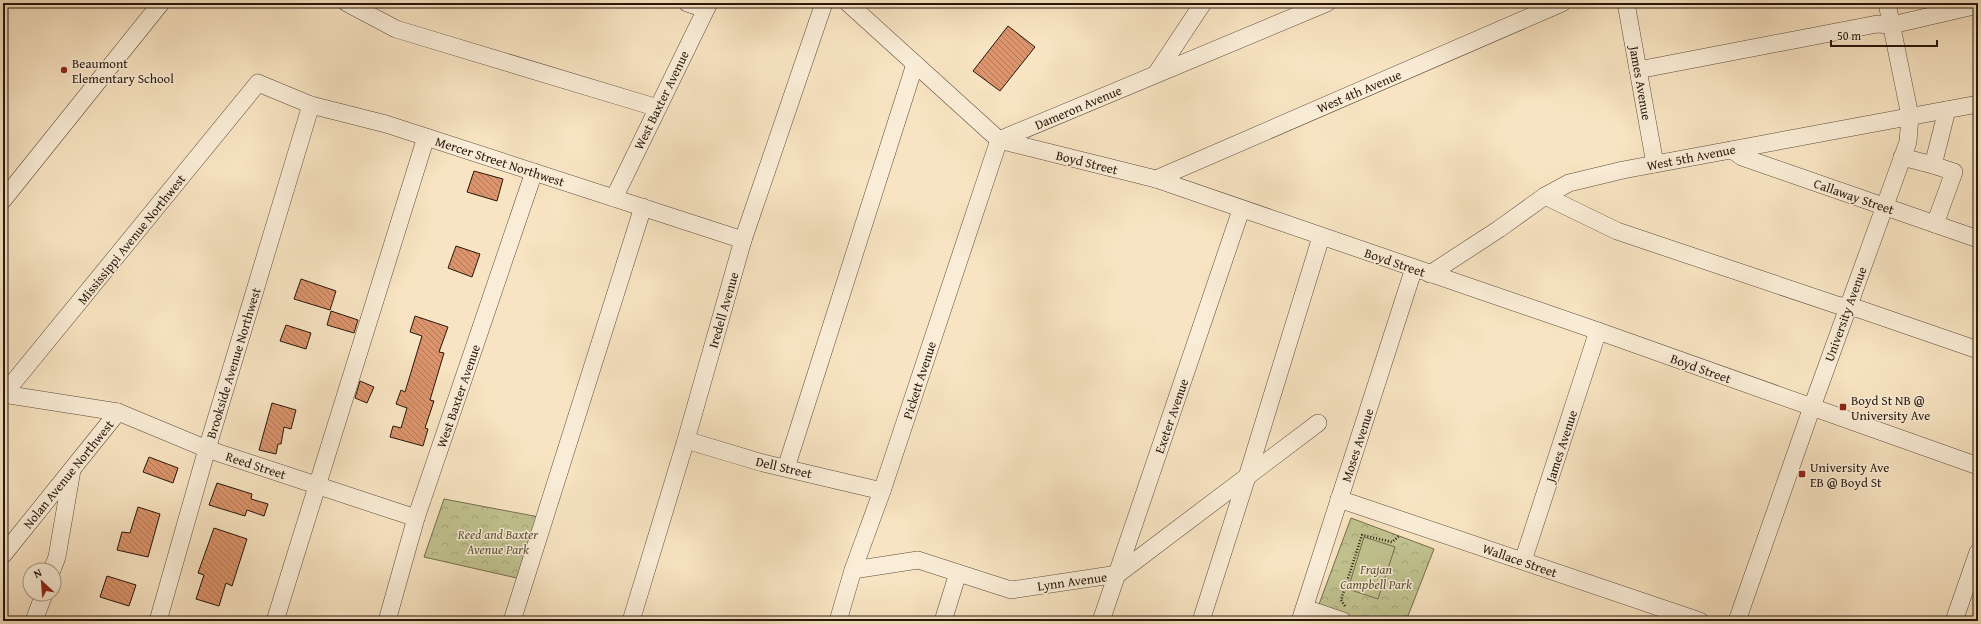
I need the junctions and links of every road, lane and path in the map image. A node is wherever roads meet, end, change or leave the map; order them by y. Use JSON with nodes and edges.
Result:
{"nodes":[{"id":1,"x":161,"y":3,"type":"edge"},
{"id":2,"x":347,"y":3,"type":"edge"},
{"id":3,"x":687,"y":3,"type":"edge"},
{"id":4,"x":824,"y":3,"type":"edge"},
{"id":5,"x":848,"y":3,"type":"edge"},
{"id":6,"x":1203,"y":3,"type":"edge"},
{"id":7,"x":1327,"y":3,"type":"edge"},
{"id":8,"x":1562,"y":3,"type":"edge"},
{"id":9,"x":1626,"y":3,"type":"edge"},
{"id":10,"x":1887,"y":3,"type":"edge"},
{"id":11,"x":1978,"y":5,"type":"edge"},
{"id":12,"x":707,"y":6,"type":"edge"},
{"id":13,"x":1892,"y":25,"type":"junction"},
{"id":14,"x":915,"y":64,"type":"junction"},
{"id":15,"x":1638,"y":70,"type":"junction"},
{"id":16,"x":1156,"y":74,"type":"junction"},
{"id":17,"x":258,"y":83,"type":"joint"},
{"id":18,"x":1978,"y":104,"type":"edge"},
{"id":19,"x":311,"y":105,"type":"junction"},
{"id":20,"x":658,"y":108,"type":"junction"},
{"id":21,"x":1947,"y":110,"type":"junction"},
{"id":22,"x":1910,"y":116,"type":"junction"},
{"id":23,"x":426,"y":137,"type":"junction"},
{"id":24,"x":999,"y":140,"type":"junction"},
{"id":25,"x":1732,"y":150,"type":"junction"},
{"id":26,"x":1902,"y":157,"type":"junction"},
{"id":27,"x":1655,"y":164,"type":"junction"},
{"id":28,"x":1933,"y":165,"type":"junction"},
{"id":29,"x":534,"y":172,"type":"junction"},
{"id":30,"x":1156,"y":179,"type":"junction"},
{"id":31,"x":1545,"y":196,"type":"junction"},
{"id":32,"x":614,"y":198,"type":"junction"},
{"id":33,"x":3,"y":200,"type":"edge"},
{"id":34,"x":1884,"y":206,"type":"junction"},
{"id":35,"x":643,"y":207,"type":"junction"},
{"id":36,"x":1241,"y":210,"type":"junction"},
{"id":37,"x":1935,"y":224,"type":"junction"},
{"id":38,"x":1321,"y":237,"type":"junction"},
{"id":39,"x":743,"y":240,"type":"junction"},
{"id":40,"x":1978,"y":240,"type":"edge"},
{"id":41,"x":1414,"y":268,"type":"junction"},
{"id":42,"x":1430,"y":274,"type":"junction"},
{"id":43,"x":1848,"y":307,"type":"junction"},
{"id":44,"x":1598,"y":331,"type":"junction"},
{"id":45,"x":1978,"y":350,"type":"edge"},
{"id":46,"x":3,"y":394,"type":"edge"},
{"id":47,"x":1812,"y":407,"type":"junction"},
{"id":48,"x":118,"y":412,"type":"junction"},
{"id":49,"x":1318,"y":423,"type":"dead end"},
{"id":50,"x":686,"y":440,"type":"junction"},
{"id":51,"x":207,"y":449,"type":"junction"},
{"id":52,"x":1978,"y":466,"type":"edge"},
{"id":53,"x":73,"y":468,"type":"junction"},
{"id":54,"x":786,"y":468,"type":"junction"},
{"id":55,"x":1247,"y":477,"type":"junction"},
{"id":56,"x":317,"y":485,"type":"junction"},
{"id":57,"x":882,"y":491,"type":"junction"},
{"id":58,"x":1339,"y":499,"type":"junction"},
{"id":59,"x":416,"y":518,"type":"junction"},
{"id":60,"x":1400,"y":536,"type":"dead end"},
{"id":61,"x":1978,"y":552,"type":"edge"},
{"id":62,"x":3,"y":555,"type":"edge"},
{"id":63,"x":55,"y":562,"type":"edge"},
{"id":64,"x":1523,"y":562,"type":"junction"},
{"id":65,"x":853,"y":570,"type":"junction"},
{"id":66,"x":958,"y":573,"type":"junction"},
{"id":67,"x":1118,"y":574,"type":"junction"},
{"id":68,"x":41,"y":602,"type":"edge"},
{"id":69,"x":1302,"y":615,"type":"edge"},
{"id":70,"x":1346,"y":617,"type":"edge"},
{"id":71,"x":34,"y":621,"type":"edge"},
{"id":72,"x":158,"y":621,"type":"edge"},
{"id":73,"x":275,"y":621,"type":"edge"},
{"id":74,"x":387,"y":621,"type":"edge"},
{"id":75,"x":512,"y":621,"type":"edge"},
{"id":76,"x":631,"y":621,"type":"edge"},
{"id":77,"x":838,"y":621,"type":"edge"},
{"id":78,"x":943,"y":621,"type":"edge"},
{"id":79,"x":1101,"y":621,"type":"edge"},
{"id":80,"x":1201,"y":621,"type":"edge"},
{"id":81,"x":1700,"y":621,"type":"edge"},
{"id":82,"x":1738,"y":621,"type":"edge"},
{"id":83,"x":1954,"y":621,"type":"edge"}],
"edges":[{"from":1,"to":33,"type":"street"},
{"from":2,"to":20,"type":"street"},
{"from":3,"to":12,"type":"street"},
{"from":4,"to":39,"type":"street","name":"Iredell Avenue"},
{"from":5,"to":14,"type":"street","name":"Boyd Street"},
{"from":6,"to":16,"type":"street"},
{"from":7,"to":16,"type":"street","name":"Dameron Avenue"},
{"from":8,"to":30,"type":"street","name":"West 4th Avenue"},
{"from":9,"to":15,"type":"street","name":"James Avenue"},
{"from":10,"to":13,"type":"street","name":"University Avenue"},
{"from":11,"to":13,"type":"street"},
{"from":12,"to":20,"type":"street","name":"West Baxter Avenue"},
{"from":13,"to":15,"type":"street"},
{"from":13,"to":22,"type":"street","name":"University Avenue"},
{"from":14,"to":24,"type":"street","name":"Boyd Street"},
{"from":14,"to":54,"type":"street"},
{"from":15,"to":27,"type":"street","name":"James Avenue"},
{"from":16,"to":24,"type":"street","name":"Dameron Avenue"},
{"from":17,"to":19,"type":"street","name":"Mercer Street Northwest"},
{"from":17,"to":46,"type":"street","name":"Mississippi Avenue Northwest"},
{"from":18,"to":21,"type":"street","name":"West 5th Avenue"},
{"from":19,"to":23,"type":"street","name":"Mercer Street Northwest"},
{"from":19,"to":51,"type":"street","name":"Brookside Avenue Northwest"},
{"from":20,"to":32,"type":"street","name":"West Baxter Avenue"},
{"from":21,"to":22,"type":"street","name":"West 5th Avenue"},
{"from":21,"to":28,"type":"street"},
{"from":22,"to":25,"type":"street","name":"West 5th Avenue"},
{"from":22,"to":26,"type":"street","name":"University Avenue"},
{"from":23,"to":29,"type":"street","name":"Mercer Street Northwest"},
{"from":23,"to":56,"type":"street"},
{"from":24,"to":30,"type":"street","name":"Boyd Street"},
{"from":24,"to":57,"type":"street","name":"Pickett Avenue"},
{"from":25,"to":27,"type":"street","name":"West 5th Avenue"},
{"from":25,"to":34,"type":"street","name":"Callaway Street"},
{"from":26,"to":28,"type":"street"},
{"from":26,"to":34,"type":"street","name":"University Avenue"},
{"from":27,"to":31,"type":"street","name":"West 5th Avenue"},
{"from":28,"to":37,"type":"street"},
{"from":29,"to":32,"type":"street","name":"Mercer Street Northwest"},
{"from":29,"to":59,"type":"street","name":"West Baxter Avenue"},
{"from":30,"to":36,"type":"street","name":"Boyd Street"},
{"from":31,"to":42,"type":"street","name":"West 5th Avenue"},
{"from":31,"to":43,"type":"street"},
{"from":32,"to":35,"type":"street","name":"Mercer Street Northwest"},
{"from":34,"to":37,"type":"street","name":"Callaway Street"},
{"from":34,"to":43,"type":"street","name":"University Avenue"},
{"from":35,"to":39,"type":"street","name":"Mercer Street Northwest"},
{"from":35,"to":75,"type":"street"},
{"from":36,"to":38,"type":"street","name":"Boyd Street"},
{"from":36,"to":67,"type":"street","name":"Exeter Avenue"},
{"from":37,"to":40,"type":"street","name":"Callaway Street"},
{"from":38,"to":41,"type":"street","name":"Boyd Street"},
{"from":38,"to":55,"type":"street"},
{"from":39,"to":50,"type":"street","name":"Iredell Avenue"},
{"from":41,"to":42,"type":"street","name":"Boyd Street"},
{"from":41,"to":58,"type":"street","name":"Moses Avenue"},
{"from":42,"to":44,"type":"street","name":"Boyd Street"},
{"from":43,"to":45,"type":"street"},
{"from":43,"to":47,"type":"street","name":"University Avenue"},
{"from":44,"to":47,"type":"street","name":"Boyd Street"},
{"from":44,"to":64,"type":"street","name":"James Avenue"},
{"from":46,"to":48,"type":"street","name":"Reed Street"},
{"from":47,"to":52,"type":"street","name":"Boyd Street"},
{"from":47,"to":82,"type":"street","name":"University Avenue"},
{"from":48,"to":51,"type":"street","name":"Reed Street"},
{"from":48,"to":53,"type":"street","name":"Nolan Avenue Northwest"},
{"from":49,"to":55,"type":"street","name":"Lynn Avenue"},
{"from":50,"to":54,"type":"street","name":"Dell Street"},
{"from":50,"to":76,"type":"street","name":"Iredell Avenue"},
{"from":51,"to":56,"type":"street","name":"Reed Street"},
{"from":51,"to":72,"type":"street","name":"Brookside Avenue Northwest"},
{"from":53,"to":62,"type":"street","name":"Nolan Avenue Northwest"},
{"from":53,"to":63,"type":"street"},
{"from":54,"to":57,"type":"street","name":"Dell Street"},
{"from":55,"to":67,"type":"street","name":"Lynn Avenue"},
{"from":55,"to":80,"type":"street"},
{"from":56,"to":59,"type":"street","name":"Reed Street"},
{"from":56,"to":73,"type":"street"},
{"from":57,"to":65,"type":"street","name":"Pickett Avenue"},
{"from":58,"to":64,"type":"street","name":"Wallace Street"},
{"from":58,"to":69,"type":"street","name":"Moses Avenue"},
{"from":59,"to":74,"type":"street","name":"West Baxter Avenue"},
{"from":60,"to":70,"type":"path"},
{"from":61,"to":83,"type":"street"},
{"from":64,"to":81,"type":"street","name":"Wallace Street"},
{"from":65,"to":66,"type":"street","name":"Lynn Avenue"},
{"from":65,"to":77,"type":"street","name":"Pickett Avenue"},
{"from":66,"to":67,"type":"street","name":"Lynn Avenue"},
{"from":66,"to":78,"type":"street"},
{"from":67,"to":79,"type":"street","name":"Exeter Avenue"},
{"from":68,"to":71,"type":"street"},
{"from":69,"to":70,"type":"street"}]}
